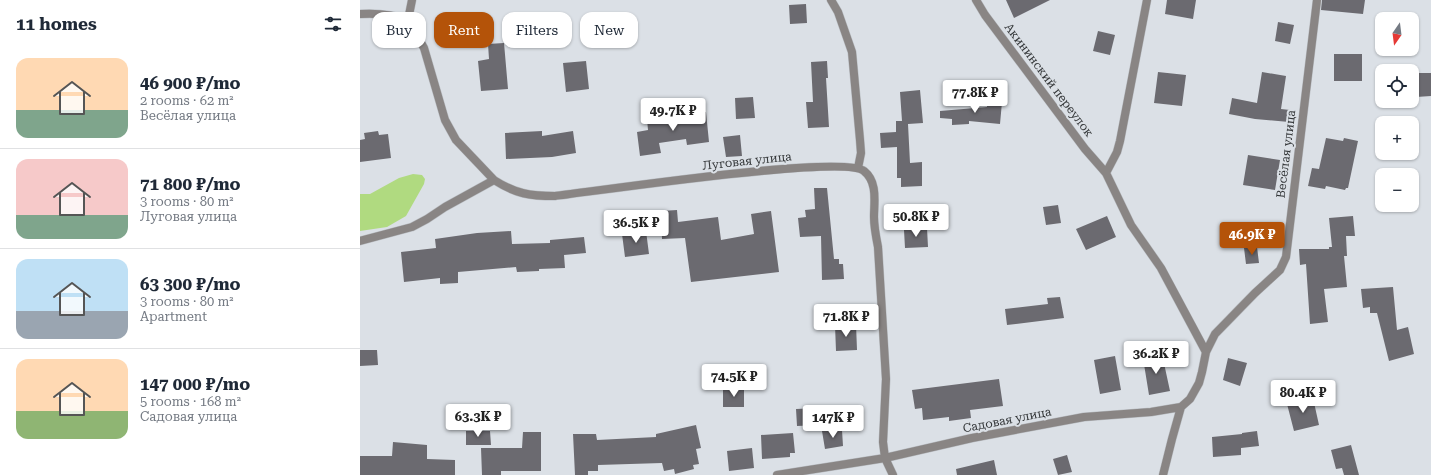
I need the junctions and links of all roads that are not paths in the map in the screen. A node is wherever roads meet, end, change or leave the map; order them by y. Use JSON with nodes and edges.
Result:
{"nodes":[{"id":1,"x":412,"y":0,"type":"edge"},
{"id":2,"x":832,"y":0,"type":"edge"},
{"id":3,"x":976,"y":0,"type":"edge"},
{"id":4,"x":1147,"y":0,"type":"edge"},
{"id":5,"x":1317,"y":0,"type":"edge"},
{"id":6,"x":410,"y":12,"type":"edge"},
{"id":7,"x":360,"y":14,"type":"edge"},
{"id":8,"x":372,"y":14,"type":"edge"},
{"id":9,"x":424,"y":48,"type":"edge"},
{"id":10,"x":858,"y":168,"type":"junction"},
{"id":11,"x":1106,"y":174,"type":"junction"},
{"id":12,"x":494,"y":180,"type":"junction"},
{"id":13,"x":360,"y":241,"type":"edge"},
{"id":14,"x":1206,"y":352,"type":"junction"},
{"id":15,"x":1181,"y":407,"type":"junction"},
{"id":16,"x":885,"y":458,"type":"junction"},
{"id":17,"x":777,"y":475,"type":"edge"},
{"id":18,"x":893,"y":475,"type":"edge"},
{"id":19,"x":1163,"y":475,"type":"edge"}],
"edges":[{"from":1,"to":6,"type":"street"},
{"from":2,"to":10,"type":"street"},
{"from":3,"to":11,"type":"street","name":"Акининский переулок"},
{"from":4,"to":11,"type":"street"},
{"from":5,"to":14,"type":"street","name":"Весёлая улица"},
{"from":7,"to":8,"type":"street"},
{"from":9,"to":12,"type":"street","name":"Луговая улица"},
{"from":10,"to":12,"type":"street","name":"Луговая улица"},
{"from":10,"to":16,"type":"street"},
{"from":11,"to":14,"type":"street","name":"Акининский переулок"},
{"from":12,"to":13,"type":"street"},
{"from":14,"to":15,"type":"street"},
{"from":15,"to":16,"type":"street","name":"Садовая улица"},
{"from":15,"to":19,"type":"street"},
{"from":16,"to":17,"type":"street","name":"Садовая улица"},
{"from":16,"to":18,"type":"street"}]}
